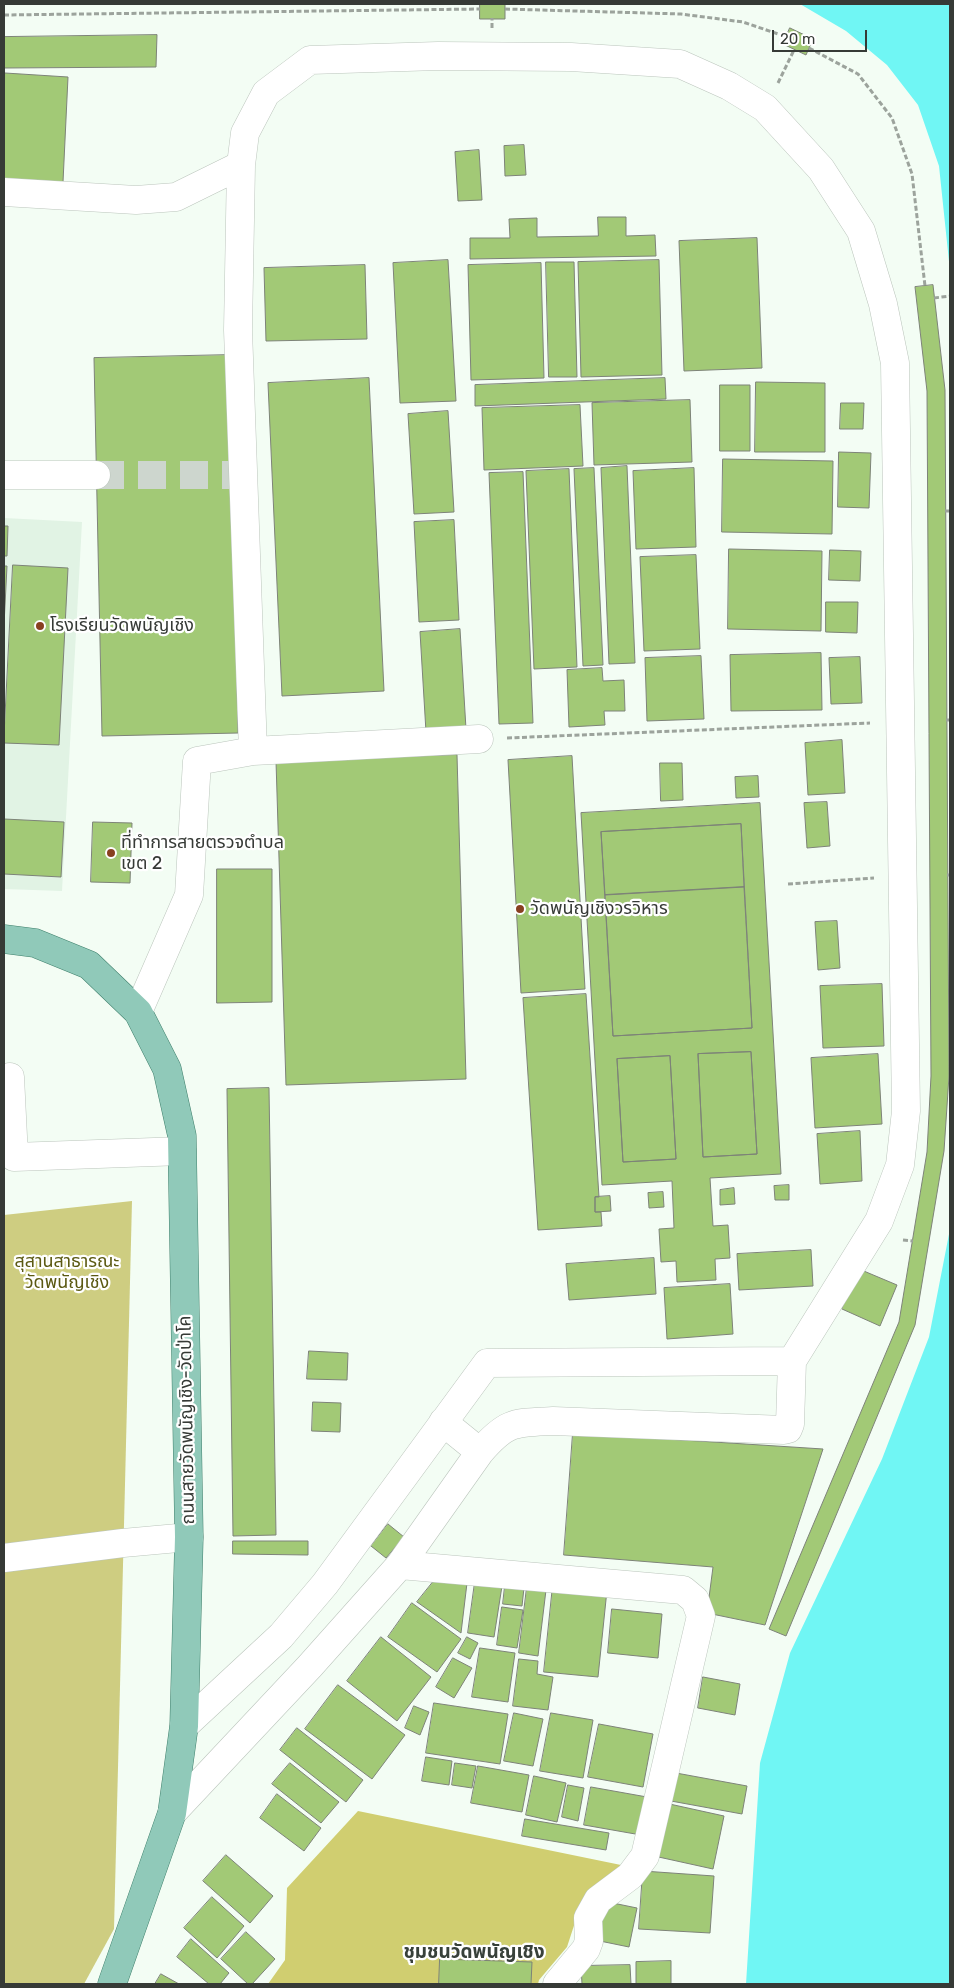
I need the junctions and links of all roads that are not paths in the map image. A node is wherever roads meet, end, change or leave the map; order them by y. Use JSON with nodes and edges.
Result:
{"nodes":[{"id":1,"x":241,"y":165,"type":"junction"},
{"id":2,"x":4,"y":192,"type":"edge"},
{"id":3,"x":4,"y":475,"type":"edge"},
{"id":4,"x":96,"y":475,"type":"tunnel mouth"},
{"id":5,"x":479,"y":739,"type":"road end"},
{"id":6,"x":254,"y":751,"type":"junction"},
{"id":7,"x":4,"y":939,"type":"edge"},
{"id":8,"x":138,"y":1012,"type":"junction"},
{"id":9,"x":10,"y":1077,"type":"dead end"},
{"id":10,"x":182,"y":1151,"type":"junction"},
{"id":11,"x":792,"y":1362,"type":"junction"},
{"id":12,"x":443,"y":1422,"type":"junction"},
{"id":13,"x":480,"y":1452,"type":"junction"},
{"id":14,"x":189,"y":1537,"type":"junction"},
{"id":15,"x":4,"y":1558,"type":"edge"},
{"id":16,"x":400,"y":1565,"type":"junction"},
{"id":17,"x":184,"y":1726,"type":"junction"},
{"id":18,"x":172,"y":1813,"type":"junction"},
{"id":19,"x":112,"y":1984,"type":"edge"},
{"id":20,"x":557,"y":1984,"type":"edge"}],
"edges":[{"from":1,"to":2,"type":"street"},
{"from":1,"to":6,"type":"street"},
{"from":1,"to":11,"type":"street"},
{"from":3,"to":4,"type":"street"},
{"from":5,"to":6,"type":"street"},
{"from":6,"to":8,"type":"street"},
{"from":7,"to":8,"type":"main road","name":"ถนนสายวัดพนัญเชิง-วัดป่าโค"},
{"from":8,"to":10,"type":"main road","name":"ถนนสายวัดพนัญเชิง-วัดป่าโค"},
{"from":9,"to":10,"type":"street"},
{"from":10,"to":14,"type":"main road","name":"ถนนสายวัดพนัญเชิง-วัดป่าโค"},
{"from":11,"to":12,"type":"street"},
{"from":11,"to":13,"type":"street"},
{"from":12,"to":13,"type":"street"},
{"from":12,"to":17,"type":"street"},
{"from":13,"to":16,"type":"street"},
{"from":14,"to":15,"type":"street"},
{"from":14,"to":17,"type":"main road","name":"ถนนสายวัดพนัญเชิง-วัดป่าโค"},
{"from":16,"to":18,"type":"street"},
{"from":16,"to":20,"type":"street"},
{"from":17,"to":18,"type":"main road","name":"ถนนสายวัดพนัญเชิง-วัดป่าโค"},
{"from":18,"to":19,"type":"main road","name":"ถนนสายวัดพนัญเชิง-วัดป่าโค"}]}
